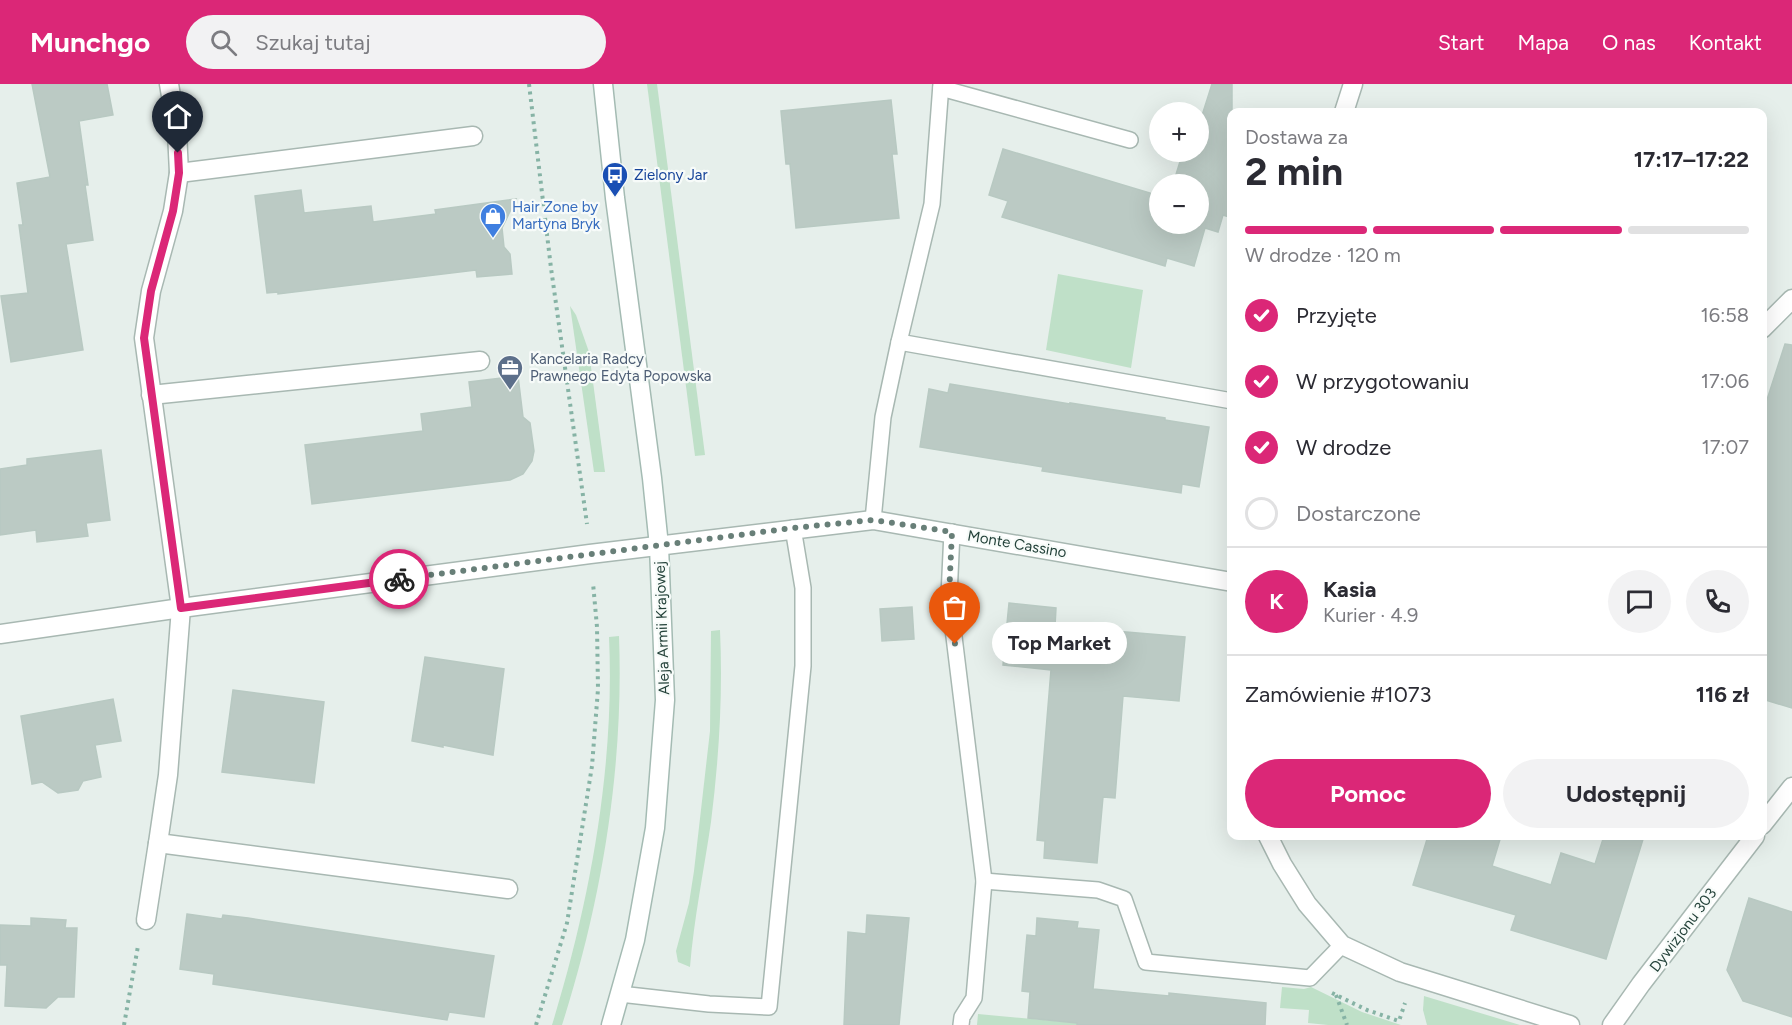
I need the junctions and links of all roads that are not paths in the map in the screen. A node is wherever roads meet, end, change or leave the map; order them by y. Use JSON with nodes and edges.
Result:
{"nodes":[{"id":1,"x":169,"y":84,"type":"edge"},
{"id":2,"x":603,"y":84,"type":"edge"},
{"id":3,"x":1353,"y":84,"type":"edge"},
{"id":4,"x":941,"y":86,"type":"edge"},
{"id":5,"x":1345,"y":108,"type":"edge"},
{"id":6,"x":472,"y":136,"type":"dead end"},
{"id":7,"x":1130,"y":140,"type":"dead end"},
{"id":8,"x":179,"y":173,"type":"junction"},
{"id":9,"x":1792,"y":299,"type":"edge"},
{"id":10,"x":1767,"y":324,"type":"edge"},
{"id":11,"x":899,"y":342,"type":"junction"},
{"id":12,"x":480,"y":361,"type":"dead end"},
{"id":13,"x":152,"y":395,"type":"junction"},
{"id":14,"x":1227,"y":400,"type":"edge"},
{"id":15,"x":873,"y":520,"type":"junction"},
{"id":16,"x":793,"y":528,"type":"junction"},
{"id":17,"x":952,"y":532,"type":"junction"},
{"id":18,"x":659,"y":546,"type":"junction"},
{"id":19,"x":1227,"y":581,"type":"edge"},
{"id":20,"x":181,"y":608,"type":"junction"},
{"id":21,"x":0,"y":634,"type":"edge"},
{"id":22,"x":1792,"y":787,"type":"edge"},
{"id":23,"x":1767,"y":819,"type":"edge"},
{"id":24,"x":1270,"y":840,"type":"edge"},
{"id":25,"x":1752,"y":840,"type":"edge"},
{"id":26,"x":158,"y":843,"type":"junction"},
{"id":27,"x":984,"y":881,"type":"junction"},
{"id":28,"x":508,"y":889,"type":"dead end"},
{"id":29,"x":146,"y":920,"type":"road end"},
{"id":30,"x":1342,"y":945,"type":"junction"},
{"id":31,"x":620,"y":994,"type":"junction"},
{"id":32,"x":610,"y":1025,"type":"edge"},
{"id":33,"x":961,"y":1025,"type":"edge"},
{"id":34,"x":1570,"y":1025,"type":"edge"},
{"id":35,"x":1612,"y":1025,"type":"edge"}],
"edges":[{"from":1,"to":8,"type":"street"},
{"from":2,"to":18,"type":"street","name":"Aleja Armii Krajowej"},
{"from":3,"to":5,"type":"street"},
{"from":4,"to":7,"type":"lane"},
{"from":4,"to":11,"type":"lane"},
{"from":6,"to":8,"type":"street"},
{"from":8,"to":13,"type":"street"},
{"from":9,"to":10,"type":"street"},
{"from":11,"to":14,"type":"lane"},
{"from":11,"to":15,"type":"lane"},
{"from":12,"to":13,"type":"street"},
{"from":13,"to":20,"type":"street"},
{"from":15,"to":16,"type":"street","name":"Monte Cassino"},
{"from":15,"to":17,"type":"street","name":"Monte Cassino"},
{"from":16,"to":18,"type":"street","name":"Monte Cassino"},
{"from":16,"to":31,"type":"lane"},
{"from":17,"to":19,"type":"street","name":"Monte Cassino"},
{"from":17,"to":27,"type":"lane"},
{"from":18,"to":20,"type":"street","name":"Monte Cassino"},
{"from":18,"to":31,"type":"street","name":"Aleja Armii Krajowej"},
{"from":20,"to":21,"type":"street","name":"Monte Cassino"},
{"from":20,"to":26,"type":"street"},
{"from":22,"to":23,"type":"street"},
{"from":24,"to":30,"type":"street"},
{"from":25,"to":35,"type":"street","name":"Dywizjonu 303"},
{"from":26,"to":28,"type":"street"},
{"from":26,"to":29,"type":"street"},
{"from":27,"to":30,"type":"lane"},
{"from":27,"to":33,"type":"lane"},
{"from":30,"to":34,"type":"street"},
{"from":31,"to":32,"type":"street","name":"Aleja Armii Krajowej"}]}
